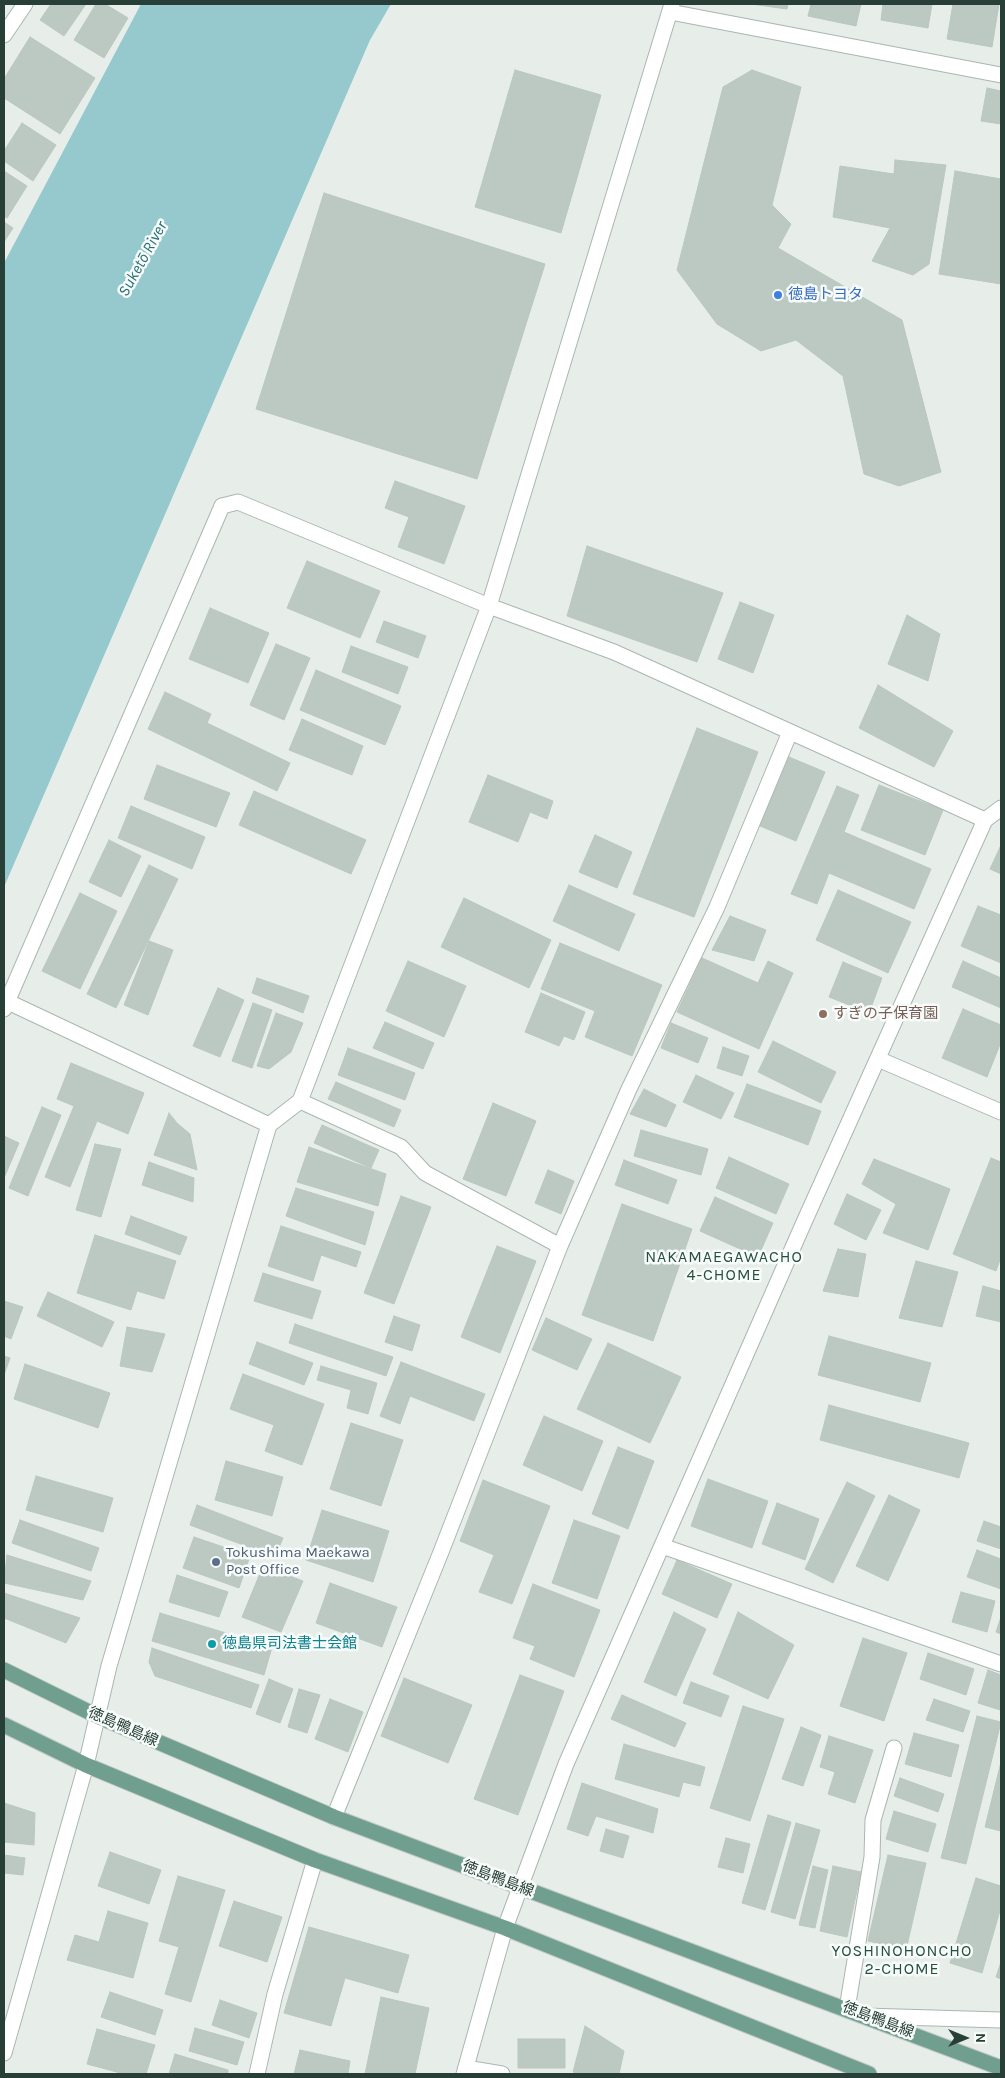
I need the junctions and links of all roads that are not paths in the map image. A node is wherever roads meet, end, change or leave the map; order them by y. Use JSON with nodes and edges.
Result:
{"nodes":[{"id":1,"x":25,"y":4,"type":"edge"},
{"id":2,"x":671,"y":8,"type":"edge"},
{"id":3,"x":4,"y":35,"type":"edge"},
{"id":4,"x":1001,"y":75,"type":"edge"},
{"id":5,"x":489,"y":606,"type":"junction"},
{"id":6,"x":790,"y":732,"type":"junction"},
{"id":7,"x":1001,"y":808,"type":"edge"},
{"id":8,"x":985,"y":820,"type":"junction"},
{"id":9,"x":5,"y":1003,"type":"edge"},
{"id":10,"x":878,"y":1059,"type":"junction"},
{"id":11,"x":300,"y":1101,"type":"junction"},
{"id":12,"x":1001,"y":1112,"type":"edge"},
{"id":13,"x":269,"y":1125,"type":"junction"},
{"id":14,"x":560,"y":1246,"type":"junction"},
{"id":15,"x":662,"y":1546,"type":"junction"},
{"id":16,"x":1001,"y":1664,"type":"edge"},
{"id":17,"x":4,"y":1670,"type":"edge"},
{"id":18,"x":97,"y":1716,"type":"junction"},
{"id":19,"x":4,"y":1725,"type":"edge"},
{"id":20,"x":894,"y":1748,"type":"dead end"},
{"id":21,"x":86,"y":1765,"type":"junction"},
{"id":22,"x":334,"y":1817,"type":"junction"},
{"id":23,"x":315,"y":1860,"type":"junction"},
{"id":24,"x":520,"y":1888,"type":"junction"},
{"id":25,"x":505,"y":1928,"type":"junction"},
{"id":26,"x":847,"y":2008,"type":"junction"},
{"id":27,"x":865,"y":2016,"type":"junction"},
{"id":28,"x":1001,"y":2020,"type":"edge"},
{"id":29,"x":4,"y":2053,"type":"edge"},
{"id":30,"x":1001,"y":2068,"type":"edge"},
{"id":31,"x":465,"y":2071,"type":"edge"},
{"id":32,"x":257,"y":2074,"type":"edge"},
{"id":33,"x":502,"y":2074,"type":"edge"},
{"id":34,"x":869,"y":2074,"type":"edge"}],
"edges":[{"from":1,"to":3,"type":"street"},
{"from":2,"to":4,"type":"street"},
{"from":2,"to":5,"type":"street"},
{"from":5,"to":6,"type":"street"},
{"from":5,"to":9,"type":"street"},
{"from":5,"to":11,"type":"street"},
{"from":6,"to":8,"type":"street"},
{"from":6,"to":14,"type":"street"},
{"from":7,"to":8,"type":"street"},
{"from":8,"to":10,"type":"street"},
{"from":9,"to":13,"type":"street"},
{"from":10,"to":12,"type":"street"},
{"from":10,"to":15,"type":"street"},
{"from":11,"to":13,"type":"street"},
{"from":11,"to":14,"type":"street"},
{"from":13,"to":18,"type":"street"},
{"from":14,"to":22,"type":"street"},
{"from":15,"to":16,"type":"street"},
{"from":15,"to":24,"type":"street"},
{"from":17,"to":18,"type":"main road","name":"徳島鴨島線"},
{"from":18,"to":21,"type":"street"},
{"from":18,"to":22,"type":"main road","name":"徳島鴨島線"},
{"from":19,"to":21,"type":"main road"},
{"from":20,"to":26,"type":"street"},
{"from":21,"to":23,"type":"main road"},
{"from":21,"to":29,"type":"street"},
{"from":22,"to":24,"type":"main road","name":"徳島鴨島線"},
{"from":23,"to":25,"type":"main road"},
{"from":23,"to":32,"type":"street"},
{"from":24,"to":25,"type":"street"},
{"from":24,"to":26,"type":"main road","name":"徳島鴨島線"},
{"from":25,"to":31,"type":"street"},
{"from":25,"to":34,"type":"main road"},
{"from":26,"to":27,"type":"main road","name":"徳島鴨島線"},
{"from":27,"to":28,"type":"street"},
{"from":27,"to":30,"type":"main road","name":"徳島鴨島線"},
{"from":31,"to":33,"type":"street"}]}
